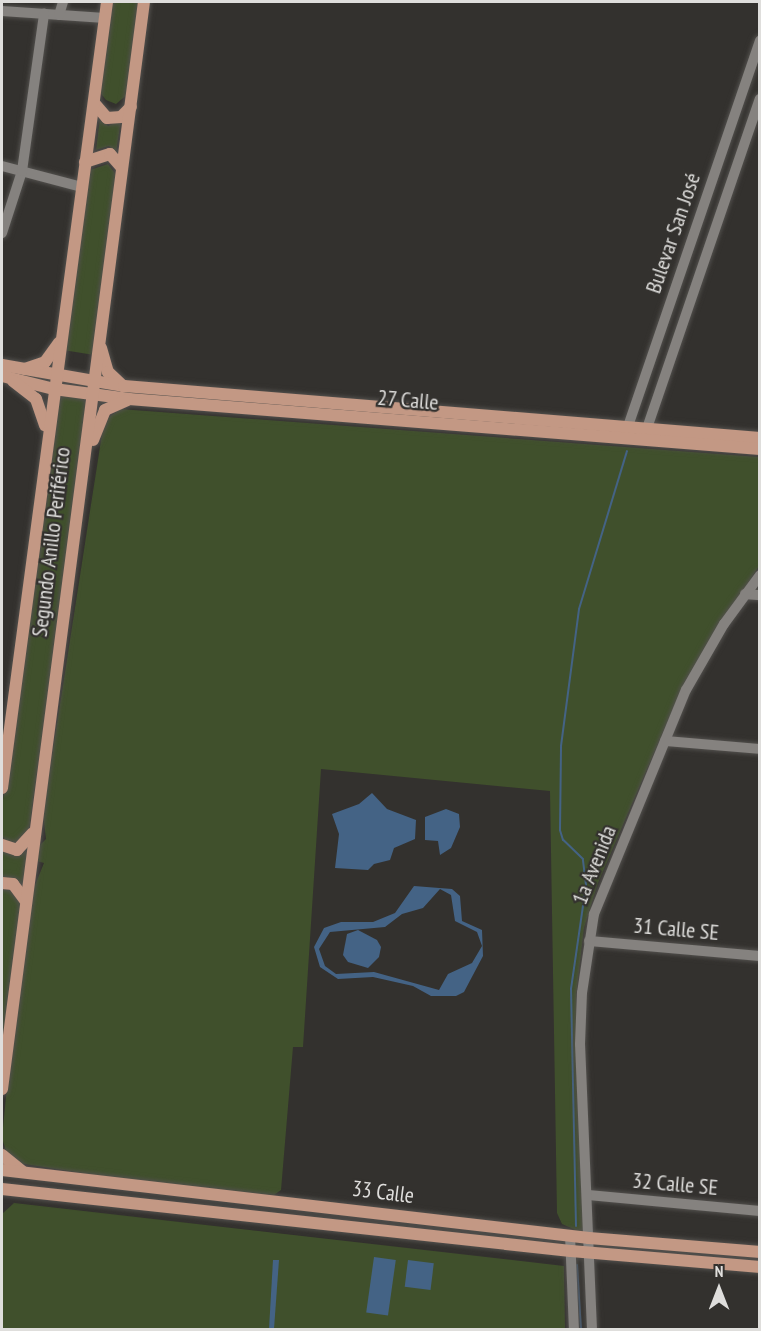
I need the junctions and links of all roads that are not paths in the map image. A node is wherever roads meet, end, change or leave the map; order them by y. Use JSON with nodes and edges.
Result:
{"nodes":[{"id":1,"x":63,"y":2,"type":"edge"},
{"id":2,"x":107,"y":2,"type":"edge"},
{"id":3,"x":144,"y":2,"type":"edge"},
{"id":4,"x":30,"y":7,"type":"edge"},
{"id":5,"x":2,"y":11,"type":"edge"},
{"id":6,"x":44,"y":14,"type":"junction"},
{"id":7,"x":59,"y":15,"type":"junction"},
{"id":8,"x":105,"y":18,"type":"junction"},
{"id":9,"x":759,"y":40,"type":"edge"},
{"id":10,"x":759,"y":99,"type":"edge"},
{"id":11,"x":94,"y":103,"type":"junction"},
{"id":12,"x":131,"y":107,"type":"junction"},
{"id":13,"x":85,"y":162,"type":"junction"},
{"id":14,"x":2,"y":165,"type":"edge"},
{"id":15,"x":122,"y":168,"type":"junction"},
{"id":16,"x":22,"y":171,"type":"junction"},
{"id":17,"x":82,"y":187,"type":"junction"},
{"id":18,"x":2,"y":233,"type":"edge"},
{"id":19,"x":100,"y":333,"type":"junction"},
{"id":20,"x":62,"y":339,"type":"junction"},
{"id":21,"x":21,"y":370,"type":"junction"},
{"id":22,"x":3,"y":373,"type":"edge"},
{"id":23,"x":55,"y":383,"type":"junction"},
{"id":24,"x":124,"y":386,"type":"junction"},
{"id":25,"x":93,"y":389,"type":"junction"},
{"id":26,"x":129,"y":399,"type":"junction"},
{"id":27,"x":626,"y":433,"type":"junction"},
{"id":28,"x":645,"y":434,"type":"junction"},
{"id":29,"x":759,"y":438,"type":"edge"},
{"id":30,"x":47,"y":439,"type":"junction"},
{"id":31,"x":759,"y":449,"type":"edge"},
{"id":32,"x":77,"y":506,"type":"junction"},
{"id":33,"x":759,"y":575,"type":"edge"},
{"id":34,"x":745,"y":594,"type":"junction"},
{"id":35,"x":759,"y":595,"type":"edge"},
{"id":36,"x":665,"y":741,"type":"junction"},
{"id":37,"x":4,"y":745,"type":"edge"},
{"id":38,"x":759,"y":749,"type":"edge"},
{"id":39,"x":2,"y":788,"type":"edge"},
{"id":40,"x":35,"y":831,"type":"junction"},
{"id":41,"x":2,"y":844,"type":"edge"},
{"id":42,"x":2,"y":883,"type":"edge"},
{"id":43,"x":26,"y":901,"type":"junction"},
{"id":44,"x":589,"y":941,"type":"junction"},
{"id":45,"x":759,"y":956,"type":"edge"},
{"id":46,"x":2,"y":1089,"type":"edge"},
{"id":47,"x":2,"y":1155,"type":"edge"},
{"id":48,"x":2,"y":1170,"type":"edge"},
{"id":49,"x":27,"y":1174,"type":"junction"},
{"id":50,"x":2,"y":1189,"type":"edge"},
{"id":51,"x":588,"y":1195,"type":"junction"},
{"id":52,"x":284,"y":1201,"type":"junction"},
{"id":53,"x":759,"y":1211,"type":"edge"},
{"id":54,"x":266,"y":1216,"type":"junction"},
{"id":55,"x":570,"y":1235,"type":"junction"},
{"id":56,"x":589,"y":1238,"type":"junction"},
{"id":57,"x":571,"y":1251,"type":"junction"},
{"id":58,"x":589,"y":1252,"type":"junction"},
{"id":59,"x":759,"y":1252,"type":"edge"},
{"id":60,"x":759,"y":1267,"type":"edge"},
{"id":61,"x":574,"y":1329,"type":"edge"},
{"id":62,"x":592,"y":1329,"type":"edge"}],
"edges":[{"from":1,"to":7,"type":"street"},
{"from":2,"to":8,"type":"main road","name":"Segundo Anillo Periférico"},
{"from":3,"to":12,"type":"main road","name":"Segundo Anillo Periférico"},
{"from":4,"to":5,"type":"street"},
{"from":4,"to":6,"type":"street"},
{"from":6,"to":7,"type":"street"},
{"from":6,"to":16,"type":"street"},
{"from":7,"to":8,"type":"street"},
{"from":8,"to":11,"type":"main road","name":"Segundo Anillo Periférico"},
{"from":9,"to":27,"type":"street","name":"Bulevar San José"},
{"from":10,"to":28,"type":"street","name":"Bulevar San José"},
{"from":11,"to":12,"type":"main road"},
{"from":11,"to":13,"type":"main road","name":"Segundo Anillo Periférico"},
{"from":12,"to":15,"type":"main road","name":"Segundo Anillo Periférico"},
{"from":13,"to":15,"type":"main road"},
{"from":13,"to":17,"type":"main road","name":"Segundo Anillo Periférico"},
{"from":14,"to":16,"type":"street"},
{"from":15,"to":19,"type":"main road","name":"Segundo Anillo Periférico"},
{"from":16,"to":17,"type":"street"},
{"from":16,"to":18,"type":"street"},
{"from":17,"to":20,"type":"main road","name":"Segundo Anillo Periférico"},
{"from":19,"to":24,"type":"main road"},
{"from":19,"to":25,"type":"main road","name":"Segundo Anillo Periférico"},
{"from":20,"to":21,"type":"main road"},
{"from":20,"to":23,"type":"main road","name":"Segundo Anillo Periférico"},
{"from":21,"to":22,"type":"main road"},
{"from":21,"to":23,"type":"main road"},
{"from":22,"to":23,"type":"main road"},
{"from":22,"to":30,"type":"main road"},
{"from":23,"to":25,"type":"main road","name":"27 Calle"},
{"from":23,"to":30,"type":"main road","name":"Segundo Anillo Periférico"},
{"from":24,"to":25,"type":"main road","name":"27 Calle"},
{"from":24,"to":27,"type":"main road","name":"27 Calle"},
{"from":25,"to":26,"type":"main road","name":"27 Calle"},
{"from":25,"to":32,"type":"main road","name":"Segundo Anillo Periférico"},
{"from":26,"to":27,"type":"main road","name":"27 Calle"},
{"from":26,"to":32,"type":"main road"},
{"from":27,"to":28,"type":"main road","name":"27 Calle"},
{"from":28,"to":29,"type":"main road","name":"27 Calle"},
{"from":28,"to":31,"type":"main road","name":"27 Calle"},
{"from":30,"to":37,"type":"main road","name":"Segundo Anillo Periférico"},
{"from":32,"to":40,"type":"main road","name":"Segundo Anillo Periférico"},
{"from":33,"to":34,"type":"street","name":"1a Avenida"},
{"from":34,"to":35,"type":"street"},
{"from":34,"to":36,"type":"street","name":"1a Avenida"},
{"from":36,"to":38,"type":"street"},
{"from":36,"to":44,"type":"street","name":"1a Avenida"},
{"from":37,"to":39,"type":"main road","name":"Segundo Anillo Periférico"},
{"from":40,"to":41,"type":"main road"},
{"from":40,"to":43,"type":"main road","name":"Segundo Anillo Periférico"},
{"from":42,"to":43,"type":"main road"},
{"from":43,"to":46,"type":"main road","name":"Segundo Anillo Periférico"},
{"from":44,"to":45,"type":"street","name":"31 Calle SE"},
{"from":44,"to":51,"type":"street","name":"1a Avenida"},
{"from":47,"to":49,"type":"main road"},
{"from":48,"to":49,"type":"main road","name":"33 Calle"},
{"from":49,"to":52,"type":"main road","name":"33 Calle"},
{"from":50,"to":54,"type":"main road","name":"33 Calle"},
{"from":51,"to":53,"type":"street","name":"32 Calle SE"},
{"from":51,"to":56,"type":"street","name":"1a Avenida"},
{"from":52,"to":54,"type":"main road"},
{"from":52,"to":55,"type":"main road","name":"33 Calle"},
{"from":54,"to":57,"type":"main road","name":"33 Calle"},
{"from":55,"to":56,"type":"main road","name":"33 Calle"},
{"from":55,"to":57,"type":"street"},
{"from":56,"to":58,"type":"street","name":"1a Avenida"},
{"from":56,"to":59,"type":"main road","name":"33 Calle"},
{"from":57,"to":58,"type":"main road","name":"33 Calle"},
{"from":57,"to":61,"type":"street"},
{"from":58,"to":60,"type":"main road","name":"33 Calle"},
{"from":58,"to":62,"type":"street"}]}
